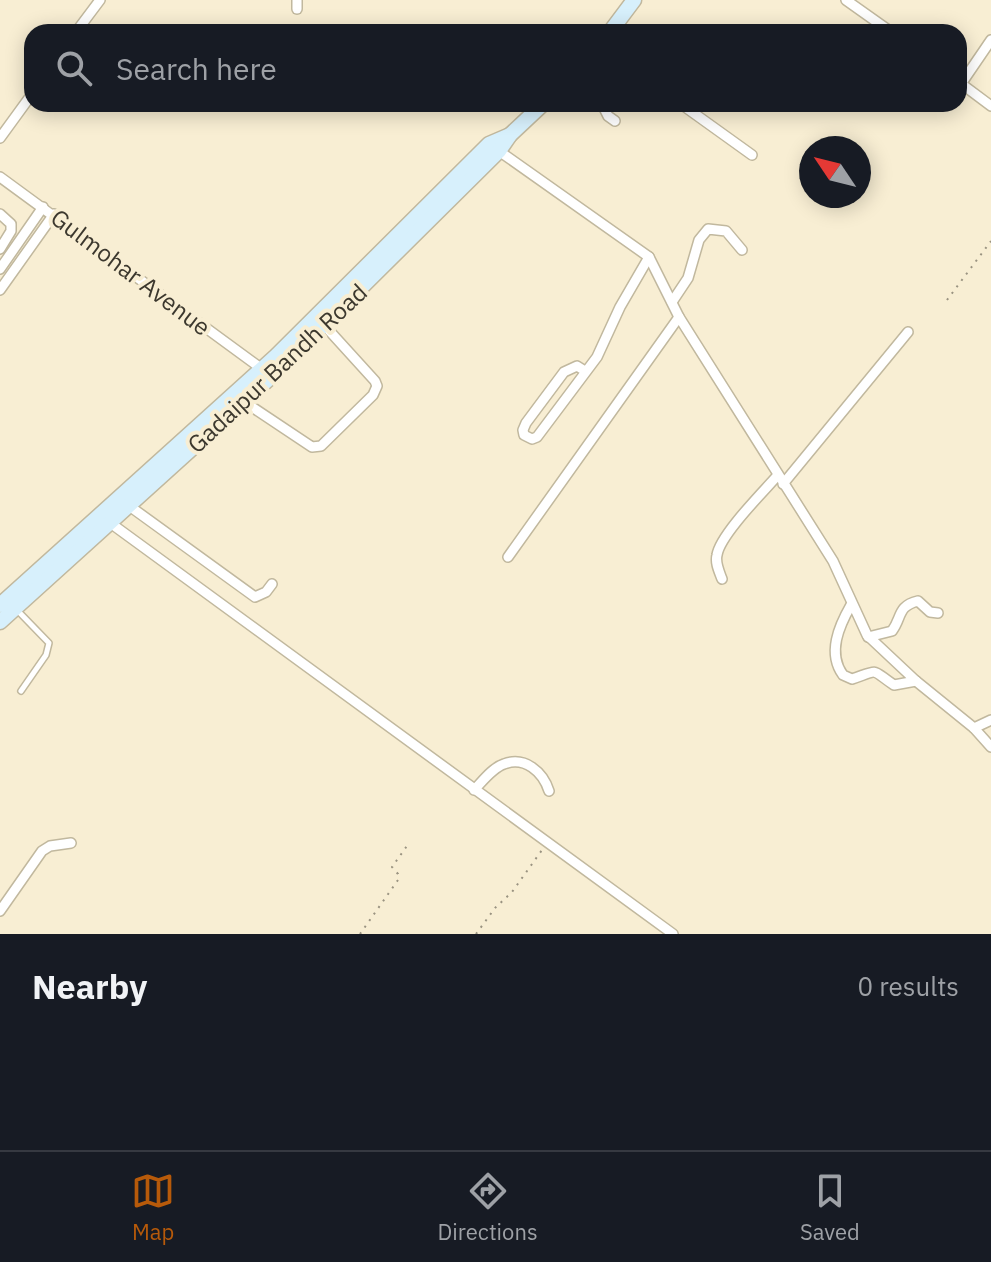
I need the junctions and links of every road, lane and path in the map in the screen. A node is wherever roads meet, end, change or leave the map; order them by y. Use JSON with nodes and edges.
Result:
{"nodes":[{"id":1,"x":100,"y":0,"type":"edge"},
{"id":2,"x":634,"y":0,"type":"edge"},
{"id":3,"x":846,"y":0,"type":"edge"},
{"id":4,"x":82,"y":24,"type":"edge"},
{"id":5,"x":616,"y":24,"type":"edge"},
{"id":6,"x":880,"y":24,"type":"edge"},
{"id":7,"x":991,"y":40,"type":"edge"},
{"id":8,"x":967,"y":73,"type":"edge"},
{"id":9,"x":967,"y":88,"type":"edge"},
{"id":10,"x":24,"y":105,"type":"edge"},
{"id":11,"x":991,"y":106,"type":"edge"},
{"id":12,"x":534,"y":112,"type":"edge"},
{"id":13,"x":606,"y":112,"type":"edge"},
{"id":14,"x":692,"y":112,"type":"edge"},
{"id":15,"x":615,"y":121,"type":"dead end"},
{"id":16,"x":510,"y":135,"type":"junction"},
{"id":17,"x":0,"y":138,"type":"edge"},
{"id":18,"x":499,"y":151,"type":"junction"},
{"id":19,"x":752,"y":155,"type":"dead end"},
{"id":20,"x":0,"y":177,"type":"edge"},
{"id":21,"x":43,"y":207,"type":"junction"},
{"id":22,"x":0,"y":214,"type":"edge"},
{"id":23,"x":54,"y":214,"type":"junction"},
{"id":24,"x":991,"y":241,"type":"edge"},
{"id":25,"x":0,"y":249,"type":"edge"},
{"id":26,"x":742,"y":250,"type":"dead end"},
{"id":27,"x":649,"y":257,"type":"junction"},
{"id":28,"x":0,"y":269,"type":"edge"},
{"id":29,"x":0,"y":290,"type":"edge"},
{"id":30,"x":947,"y":300,"type":"dead end"},
{"id":31,"x":672,"y":302,"type":"junction"},
{"id":32,"x":679,"y":317,"type":"junction"},
{"id":33,"x":325,"y":326,"type":"junction"},
{"id":34,"x":908,"y":332,"type":"dead end"},
{"id":35,"x":262,"y":369,"type":"junction"},
{"id":36,"x":585,"y":371,"type":"junction"},
{"id":37,"x":243,"y":401,"type":"junction"},
{"id":38,"x":780,"y":479,"type":"junction"},
{"id":39,"x":128,"y":505,"type":"junction"},
{"id":40,"x":109,"y":522,"type":"junction"},
{"id":41,"x":508,"y":557,"type":"dead end"},
{"id":42,"x":722,"y":579,"type":"dead end"},
{"id":43,"x":272,"y":584,"type":"dead end"},
{"id":44,"x":851,"y":605,"type":"junction"},
{"id":45,"x":7,"y":606,"type":"edge"},
{"id":46,"x":938,"y":613,"type":"dead end"},
{"id":47,"x":0,"y":622,"type":"edge"},
{"id":48,"x":868,"y":637,"type":"junction"},
{"id":49,"x":916,"y":681,"type":"junction"},
{"id":50,"x":21,"y":691,"type":"dead end"},
{"id":51,"x":991,"y":720,"type":"edge"},
{"id":52,"x":974,"y":728,"type":"junction"},
{"id":53,"x":991,"y":747,"type":"edge"},
{"id":54,"x":474,"y":790,"type":"junction"},
{"id":55,"x":549,"y":791,"type":"dead end"},
{"id":56,"x":71,"y":843,"type":"dead end"},
{"id":57,"x":409,"y":843,"type":"dead end"},
{"id":58,"x":546,"y":843,"type":"junction"},
{"id":59,"x":0,"y":911,"type":"edge"},
{"id":60,"x":360,"y":934,"type":"edge"},
{"id":61,"x":476,"y":934,"type":"edge"},
{"id":62,"x":673,"y":934,"type":"edge"}],
"edges":[{"from":1,"to":4,"type":"street"},
{"from":2,"to":5,"type":"street"},
{"from":3,"to":6,"type":"street"},
{"from":7,"to":8,"type":"street"},
{"from":9,"to":11,"type":"street"},
{"from":10,"to":17,"type":"street"},
{"from":12,"to":16,"type":"street","name":"Gadaipur Bandh Road"},
{"from":13,"to":15,"type":"street"},
{"from":14,"to":19,"type":"street"},
{"from":16,"to":18,"type":"street","name":"Gadaipur Bandh Road"},
{"from":16,"to":35,"type":"street"},
{"from":18,"to":27,"type":"street"},
{"from":18,"to":33,"type":"street","name":"Gadaipur Bandh Road"},
{"from":20,"to":21,"type":"street","name":"Gulmohar Avenue"},
{"from":21,"to":23,"type":"street","name":"Gulmohar Avenue"},
{"from":21,"to":28,"type":"street"},
{"from":22,"to":25,"type":"street"},
{"from":23,"to":29,"type":"street"},
{"from":23,"to":35,"type":"street","name":"Gulmohar Avenue"},
{"from":24,"to":30,"type":"path"},
{"from":26,"to":31,"type":"street"},
{"from":27,"to":31,"type":"street"},
{"from":27,"to":36,"type":"street"},
{"from":31,"to":32,"type":"street"},
{"from":32,"to":38,"type":"street"},
{"from":32,"to":41,"type":"street"},
{"from":33,"to":37,"type":"street","name":"Gadaipur Bandh Road"},
{"from":33,"to":37,"type":"street"},
{"from":34,"to":38,"type":"street"},
{"from":35,"to":45,"type":"street"},
{"from":36,"to":36,"type":"street"},
{"from":37,"to":39,"type":"street","name":"Gadaipur Bandh Road"},
{"from":38,"to":42,"type":"street"},
{"from":38,"to":44,"type":"street"},
{"from":39,"to":40,"type":"street","name":"Gadaipur Bandh Road"},
{"from":39,"to":43,"type":"street"},
{"from":40,"to":45,"type":"street","name":"Gadaipur Bandh Road"},
{"from":40,"to":54,"type":"street"},
{"from":44,"to":48,"type":"street"},
{"from":44,"to":49,"type":"street"},
{"from":45,"to":47,"type":"street","name":"Gadaipur Bandh Road"},
{"from":45,"to":50,"type":"lane"},
{"from":46,"to":48,"type":"street"},
{"from":48,"to":49,"type":"street"},
{"from":49,"to":52,"type":"street"},
{"from":51,"to":52,"type":"street"},
{"from":52,"to":53,"type":"street"},
{"from":54,"to":55,"type":"street"},
{"from":54,"to":58,"type":"street"},
{"from":56,"to":59,"type":"street"},
{"from":57,"to":60,"type":"path"},
{"from":58,"to":61,"type":"path"},
{"from":58,"to":62,"type":"street"}]}
